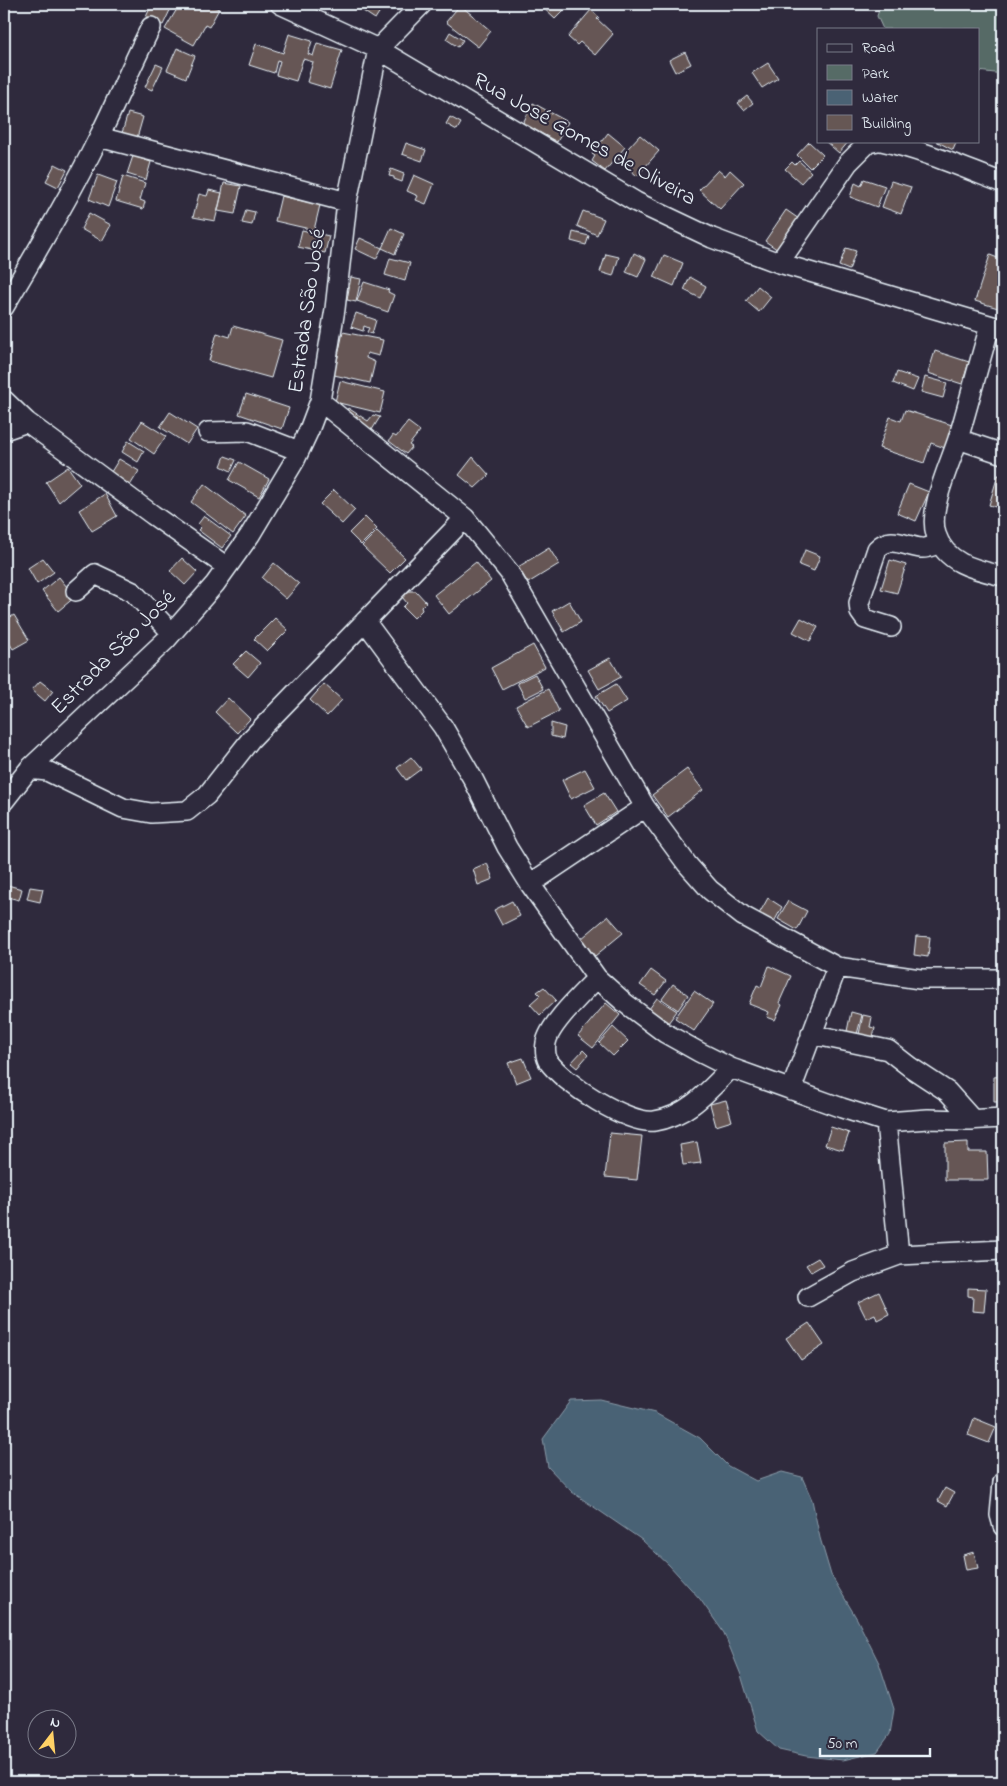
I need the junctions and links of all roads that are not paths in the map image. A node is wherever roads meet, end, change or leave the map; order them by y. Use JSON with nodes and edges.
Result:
{"nodes":[{"id":1,"x":280,"y":4,"type":"edge"},
{"id":2,"x":422,"y":4,"type":"edge"},
{"id":3,"x":151,"y":28,"type":"dead end"},
{"id":4,"x":378,"y":49,"type":"junction"},
{"id":5,"x":99,"y":137,"type":"junction"},
{"id":6,"x":874,"y":142,"type":"edge"},
{"id":7,"x":885,"y":142,"type":"edge"},
{"id":8,"x":1003,"y":183,"type":"edge"},
{"id":9,"x":347,"y":202,"type":"junction"},
{"id":10,"x":778,"y":263,"type":"junction"},
{"id":11,"x":4,"y":307,"type":"edge"},
{"id":12,"x":997,"y":327,"type":"edge"},
{"id":13,"x":4,"y":400,"type":"edge"},
{"id":14,"x":320,"y":401,"type":"junction"},
{"id":15,"x":28,"y":422,"type":"junction"},
{"id":16,"x":4,"y":430,"type":"edge"},
{"id":17,"x":208,"y":432,"type":"dead end"},
{"id":18,"x":958,"y":439,"type":"junction"},
{"id":19,"x":299,"y":451,"type":"junction"},
{"id":20,"x":1003,"y":454,"type":"edge"},
{"id":21,"x":465,"y":518,"type":"junction"},
{"id":22,"x":940,"y":543,"type":"junction"},
{"id":23,"x":228,"y":567,"type":"junction"},
{"id":24,"x":1003,"y":576,"type":"edge"},
{"id":25,"x":76,"y":591,"type":"dead end"},
{"id":26,"x":365,"y":621,"type":"junction"},
{"id":27,"x":891,"y":627,"type":"dead end"},
{"id":28,"x":172,"y":633,"type":"junction"},
{"id":29,"x":29,"y":769,"type":"junction"},
{"id":30,"x":4,"y":800,"type":"edge"},
{"id":31,"x":644,"y":807,"type":"junction"},
{"id":32,"x":530,"y":884,"type":"junction"},
{"id":33,"x":837,"y":967,"type":"junction"},
{"id":34,"x":597,"y":978,"type":"junction"},
{"id":35,"x":1003,"y":979,"type":"edge"},
{"id":36,"x":811,"y":1034,"type":"junction"},
{"id":37,"x":731,"y":1068,"type":"junction"},
{"id":38,"x":791,"y":1090,"type":"junction"},
{"id":39,"x":1003,"y":1118,"type":"edge"},
{"id":40,"x":973,"y":1120,"type":"junction"},
{"id":41,"x":886,"y":1122,"type":"junction"},
{"id":42,"x":1003,"y":1250,"type":"edge"},
{"id":43,"x":898,"y":1255,"type":"junction"},
{"id":44,"x":808,"y":1296,"type":"dead end"},
{"id":45,"x":1003,"y":1482,"type":"edge"},
{"id":46,"x":1003,"y":1526,"type":"edge"}],
"edges":[{"from":1,"to":4,"type":"street","name":"Rua José Gomes de Oliveira"},
{"from":2,"to":4,"type":"street"},
{"from":3,"to":5,"type":"street"},
{"from":4,"to":9,"type":"street","name":"Estrada São José"},
{"from":4,"to":10,"type":"street","name":"Rua José Gomes de Oliveira"},
{"from":5,"to":9,"type":"street"},
{"from":5,"to":11,"type":"street"},
{"from":6,"to":10,"type":"street"},
{"from":7,"to":8,"type":"street"},
{"from":9,"to":14,"type":"street","name":"Estrada São José"},
{"from":10,"to":12,"type":"street","name":"Rua José Gomes de Oliveira"},
{"from":12,"to":18,"type":"street"},
{"from":13,"to":15,"type":"street"},
{"from":14,"to":19,"type":"street","name":"Estrada São José"},
{"from":14,"to":21,"type":"street"},
{"from":15,"to":16,"type":"street"},
{"from":15,"to":23,"type":"street"},
{"from":17,"to":19,"type":"street"},
{"from":18,"to":20,"type":"street"},
{"from":18,"to":22,"type":"street"},
{"from":19,"to":23,"type":"street","name":"Estrada São José"},
{"from":21,"to":26,"type":"street"},
{"from":21,"to":31,"type":"street"},
{"from":22,"to":24,"type":"street"},
{"from":22,"to":27,"type":"street"},
{"from":23,"to":28,"type":"street","name":"Estrada São José"},
{"from":25,"to":28,"type":"street"},
{"from":26,"to":29,"type":"street"},
{"from":26,"to":32,"type":"street"},
{"from":28,"to":29,"type":"street","name":"Estrada São José"},
{"from":29,"to":30,"type":"street","name":"Estrada São José"},
{"from":31,"to":32,"type":"street"},
{"from":31,"to":33,"type":"street"},
{"from":32,"to":34,"type":"street"},
{"from":33,"to":35,"type":"street"},
{"from":33,"to":36,"type":"street"},
{"from":34,"to":37,"type":"street"},
{"from":34,"to":37,"type":"street"},
{"from":36,"to":38,"type":"street"},
{"from":36,"to":40,"type":"street"},
{"from":37,"to":38,"type":"street"},
{"from":38,"to":41,"type":"street"},
{"from":39,"to":40,"type":"street"},
{"from":40,"to":41,"type":"street"},
{"from":41,"to":43,"type":"street"},
{"from":42,"to":43,"type":"street"},
{"from":43,"to":44,"type":"street"},
{"from":45,"to":46,"type":"street"}]}
